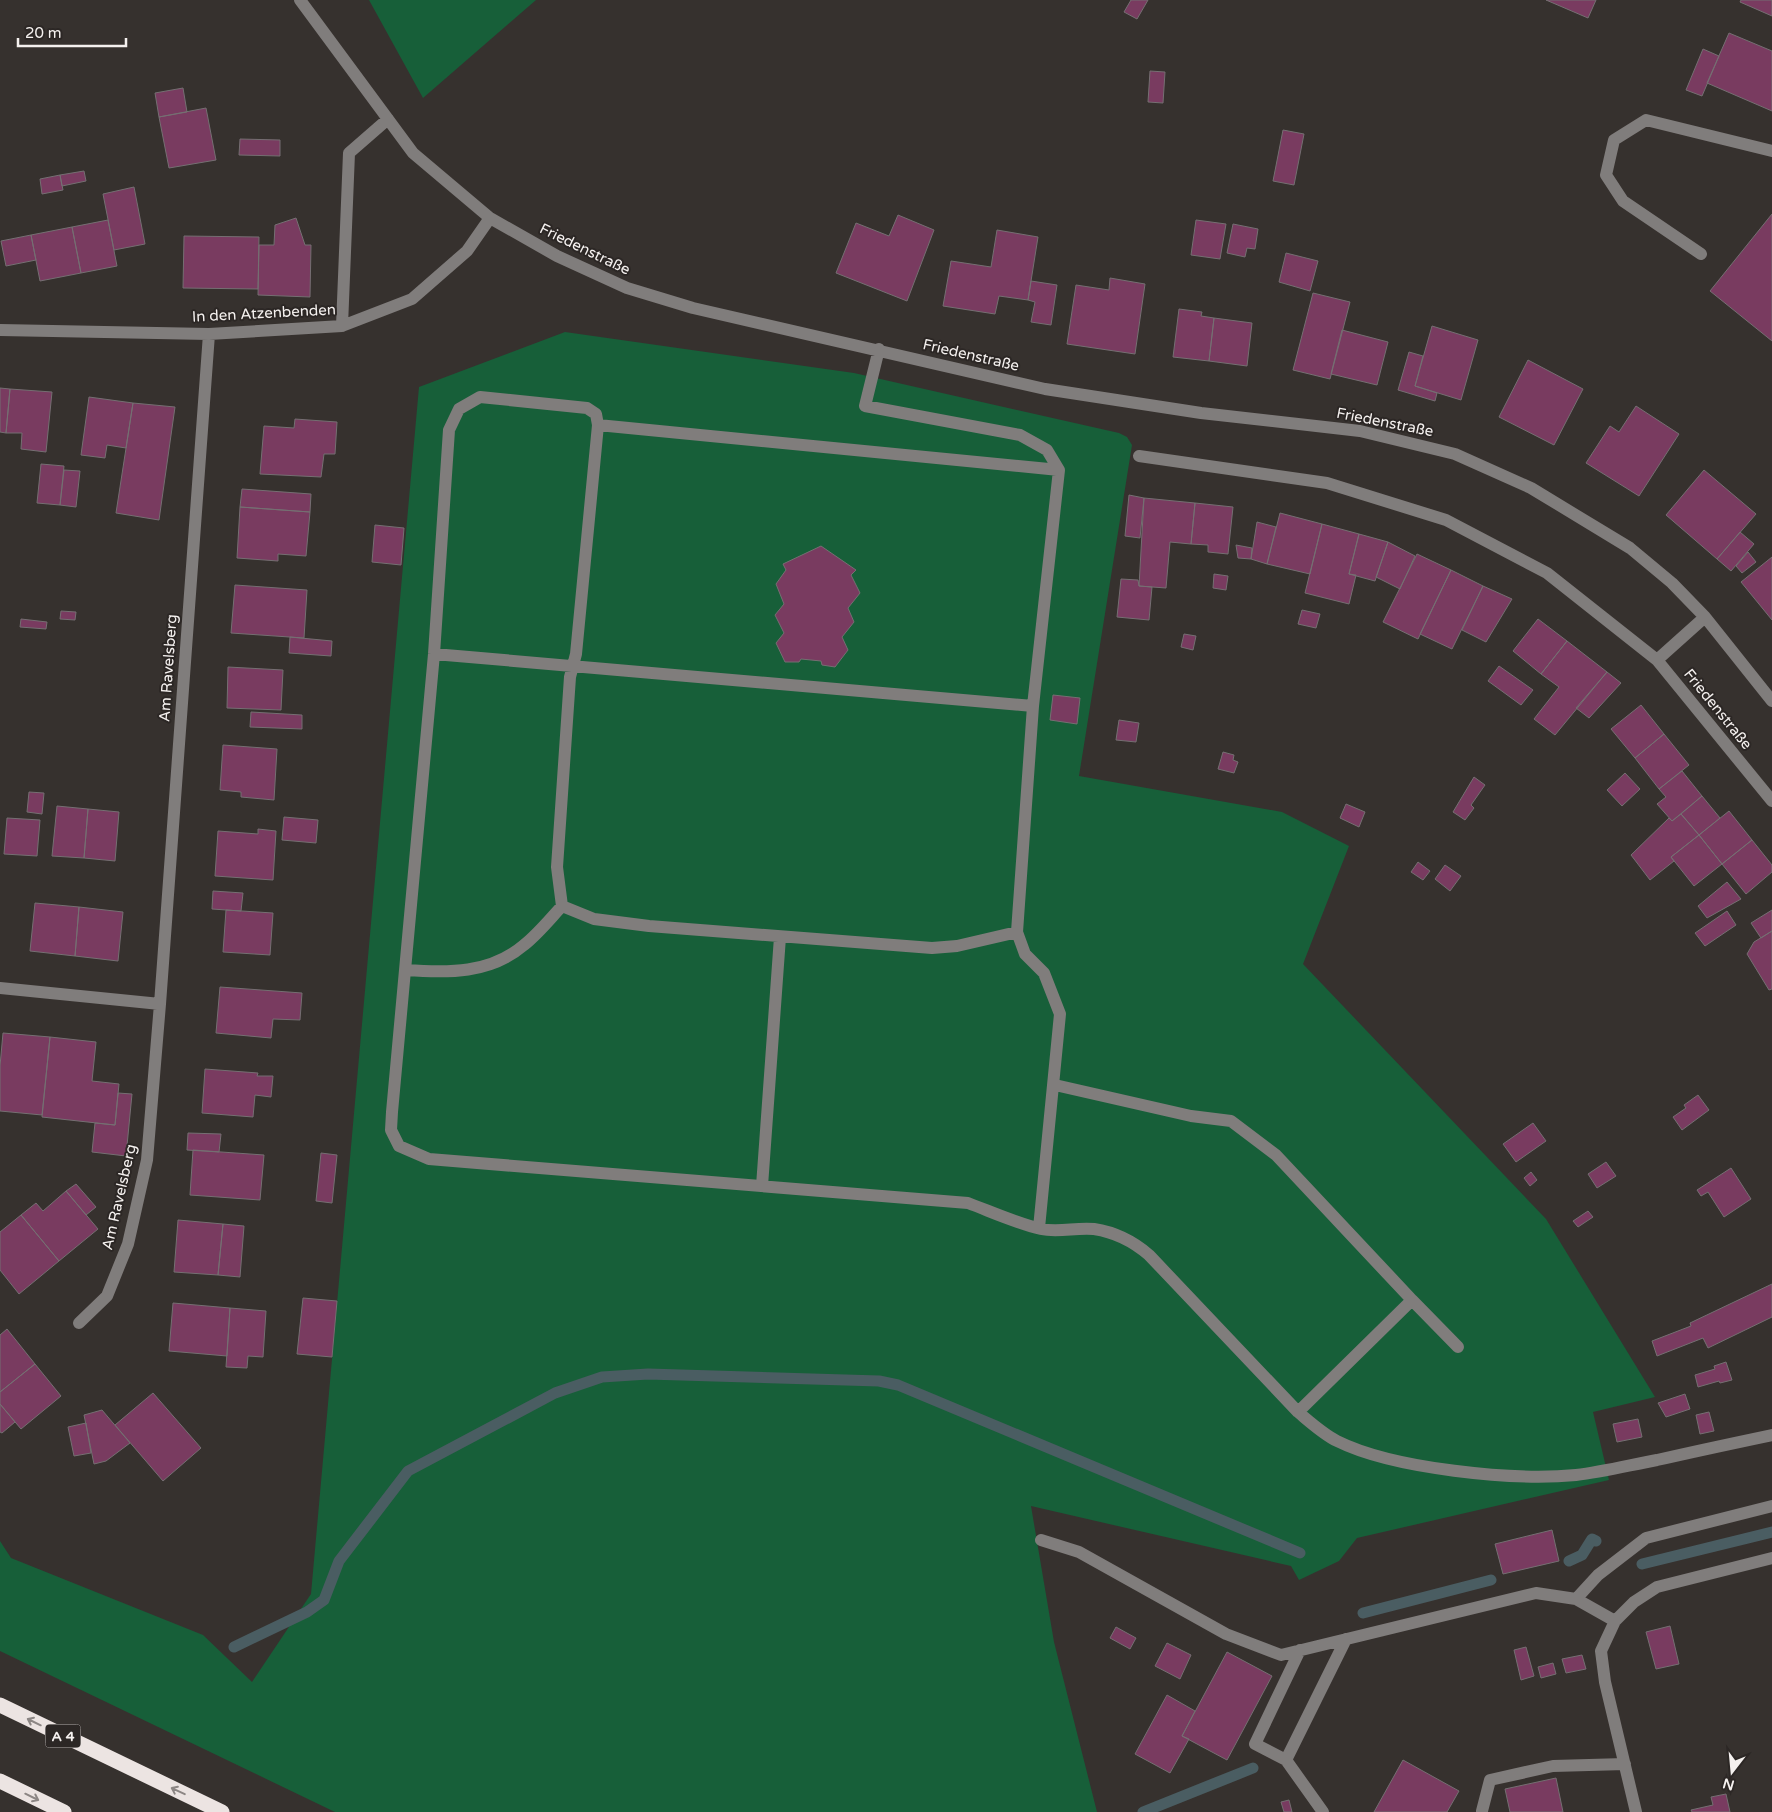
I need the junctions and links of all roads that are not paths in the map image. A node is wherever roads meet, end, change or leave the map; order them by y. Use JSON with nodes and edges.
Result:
{"nodes":[{"id":1,"x":300,"y":0,"type":"edge"},
{"id":2,"x":388,"y":119,"type":"junction"},
{"id":3,"x":1772,"y":151,"type":"edge"},
{"id":4,"x":490,"y":218,"type":"junction"},
{"id":5,"x":1701,"y":254,"type":"dead end"},
{"id":6,"x":342,"y":326,"type":"junction"},
{"id":7,"x":0,"y":330,"type":"edge"},
{"id":8,"x":209,"y":334,"type":"junction"},
{"id":9,"x":879,"y":349,"type":"junction"},
{"id":10,"x":598,"y":426,"type":"junction"},
{"id":11,"x":1139,"y":456,"type":"dead end"},
{"id":12,"x":1059,"y":470,"type":"junction"},
{"id":13,"x":1705,"y":616,"type":"junction"},
{"id":14,"x":434,"y":654,"type":"junction"},
{"id":15,"x":1657,"y":660,"type":"junction"},
{"id":16,"x":573,"y":666,"type":"junction"},
{"id":17,"x":1772,"y":701,"type":"edge"},
{"id":18,"x":1033,"y":706,"type":"junction"},
{"id":19,"x":1772,"y":801,"type":"edge"},
{"id":20,"x":562,"y":906,"type":"junction"},
{"id":21,"x":1017,"y":932,"type":"junction"},
{"id":22,"x":780,"y":937,"type":"junction"},
{"id":23,"x":406,"y":970,"type":"junction"},
{"id":24,"x":0,"y":988,"type":"edge"},
{"id":25,"x":160,"y":1004,"type":"junction"},
{"id":26,"x":1055,"y":1085,"type":"junction"},
{"id":27,"x":762,"y":1186,"type":"junction"},
{"id":28,"x":1039,"y":1228,"type":"junction"},
{"id":29,"x":1412,"y":1300,"type":"junction"},
{"id":30,"x":79,"y":1323,"type":"dead end"},
{"id":31,"x":1458,"y":1347,"type":"dead end"},
{"id":32,"x":1298,"y":1412,"type":"junction"},
{"id":33,"x":1772,"y":1435,"type":"edge"},
{"id":34,"x":1772,"y":1506,"type":"edge"},
{"id":35,"x":1041,"y":1540,"type":"dead end"},
{"id":36,"x":1772,"y":1558,"type":"edge"},
{"id":37,"x":1576,"y":1599,"type":"junction"},
{"id":38,"x":1615,"y":1621,"type":"junction"},
{"id":39,"x":1346,"y":1639,"type":"junction"},
{"id":40,"x":1300,"y":1650,"type":"junction"},
{"id":41,"x":0,"y":1705,"type":"edge"},
{"id":42,"x":1286,"y":1760,"type":"junction"},
{"id":43,"x":1624,"y":1764,"type":"junction"},
{"id":44,"x":0,"y":1781,"type":"edge"},
{"id":45,"x":1482,"y":1811,"type":"edge"},
{"id":46,"x":64,"y":1812,"type":"edge"},
{"id":47,"x":222,"y":1812,"type":"edge"},
{"id":48,"x":1323,"y":1812,"type":"edge"},
{"id":49,"x":1636,"y":1812,"type":"edge"}],
"edges":[{"from":1,"to":2,"type":"street","name":"Friedenstraße"},
{"from":2,"to":4,"type":"street","name":"Friedenstraße"},
{"from":2,"to":6,"type":"street"},
{"from":3,"to":5,"type":"street"},
{"from":4,"to":6,"type":"street","name":"In den Atzenbenden"},
{"from":4,"to":9,"type":"street","name":"Friedenstraße"},
{"from":6,"to":8,"type":"street","name":"In den Atzenbenden"},
{"from":7,"to":8,"type":"street","name":"In den Atzenbenden"},
{"from":8,"to":25,"type":"street","name":"Am Ravelsberg"},
{"from":9,"to":12,"type":"street"},
{"from":9,"to":13,"type":"street","name":"Friedenstraße"},
{"from":10,"to":12,"type":"street"},
{"from":10,"to":14,"type":"street"},
{"from":10,"to":16,"type":"street"},
{"from":11,"to":15,"type":"street","name":"Friedenstraße"},
{"from":12,"to":18,"type":"street"},
{"from":13,"to":15,"type":"street"},
{"from":13,"to":17,"type":"street","name":"Friedenstraße"},
{"from":14,"to":16,"type":"street"},
{"from":14,"to":23,"type":"street"},
{"from":15,"to":19,"type":"street","name":"Friedenstraße"},
{"from":16,"to":18,"type":"street"},
{"from":16,"to":20,"type":"street"},
{"from":18,"to":21,"type":"street"},
{"from":20,"to":22,"type":"street"},
{"from":20,"to":23,"type":"street"},
{"from":21,"to":22,"type":"street"},
{"from":21,"to":26,"type":"street"},
{"from":22,"to":27,"type":"street"},
{"from":23,"to":27,"type":"street"},
{"from":24,"to":25,"type":"street"},
{"from":25,"to":30,"type":"street","name":"Am Ravelsberg"},
{"from":26,"to":28,"type":"street"},
{"from":26,"to":29,"type":"street"},
{"from":27,"to":28,"type":"street"},
{"from":28,"to":32,"type":"street"},
{"from":29,"to":31,"type":"street"},
{"from":29,"to":32,"type":"street"},
{"from":32,"to":33,"type":"street"},
{"from":34,"to":37,"type":"street"},
{"from":35,"to":40,"type":"street"},
{"from":36,"to":38,"type":"street"},
{"from":37,"to":38,"type":"street"},
{"from":37,"to":39,"type":"street"},
{"from":38,"to":43,"type":"street"},
{"from":39,"to":40,"type":"street"},
{"from":39,"to":42,"type":"street"},
{"from":40,"to":42,"type":"street"},
{"from":47,"to":41,"type":"highway","number":"A 4","one_way":true},
{"from":42,"to":48,"type":"street"},
{"from":43,"to":45,"type":"street"},
{"from":43,"to":49,"type":"street"},
{"from":44,"to":46,"type":"highway","one_way":true}]}
